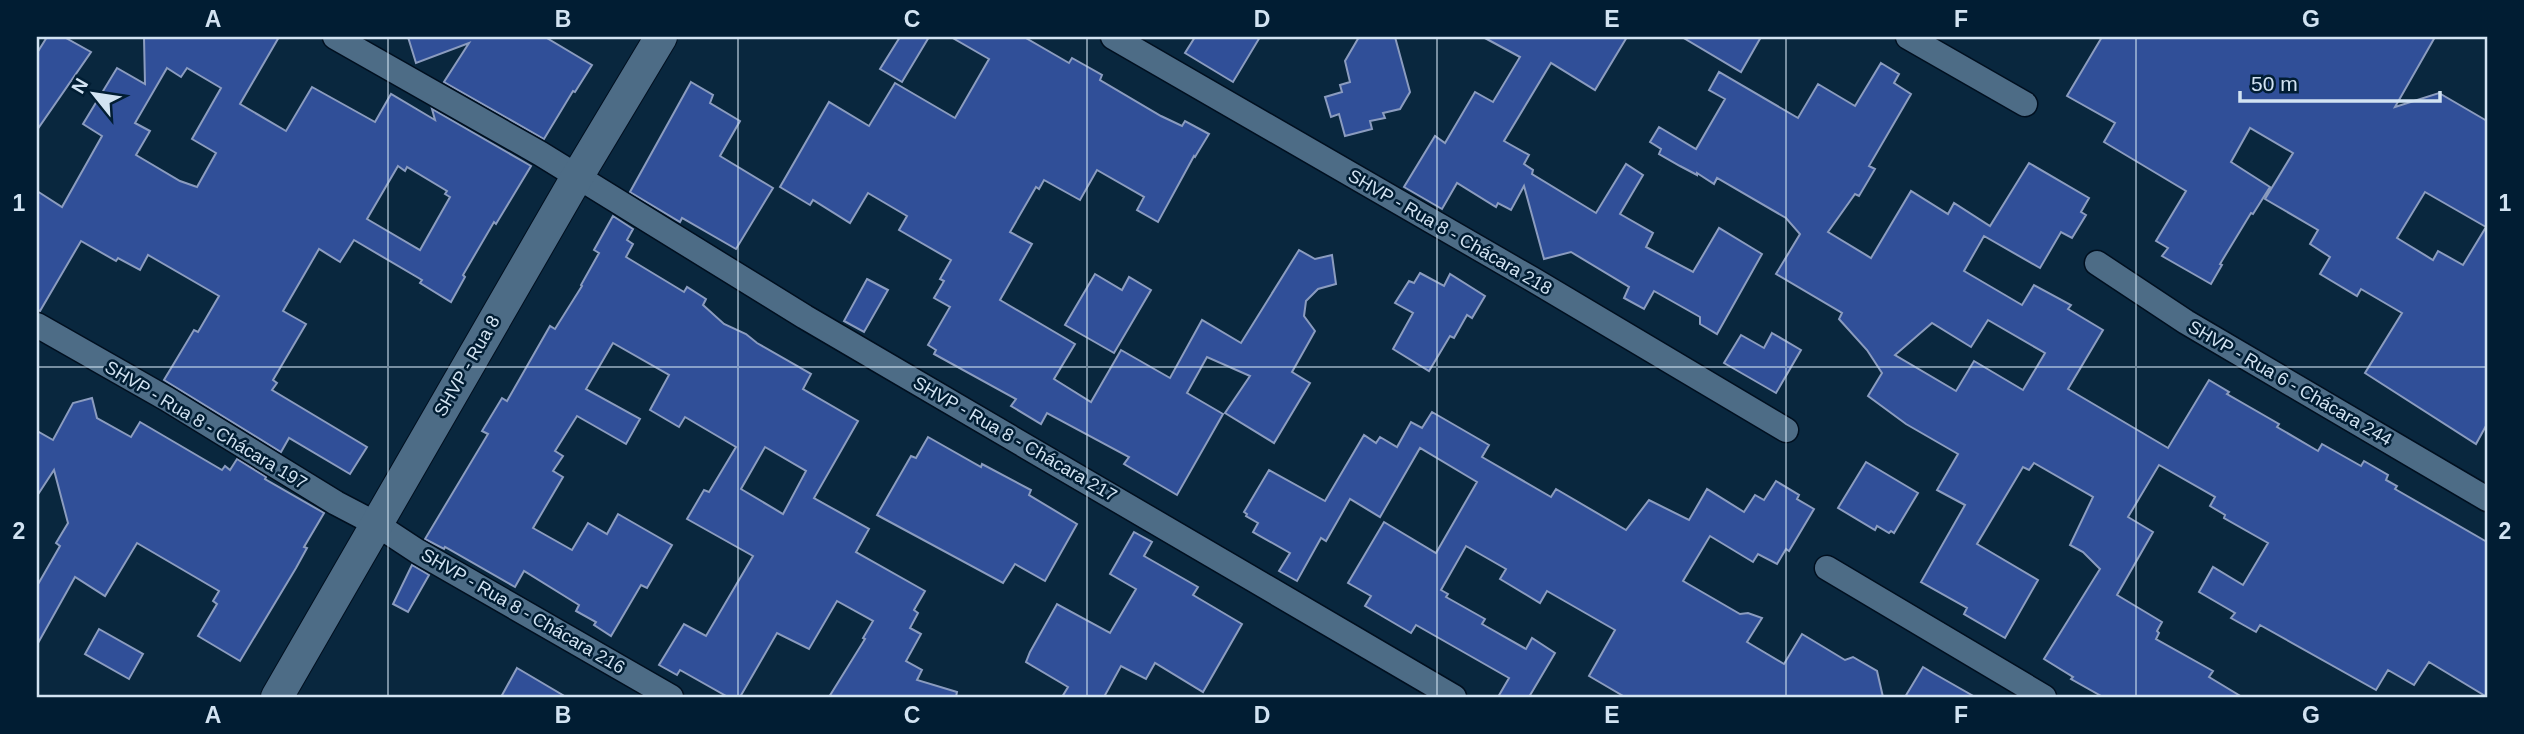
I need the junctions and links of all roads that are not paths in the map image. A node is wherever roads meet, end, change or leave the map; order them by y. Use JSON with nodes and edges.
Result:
{"nodes":[{"id":1,"x":335,"y":37,"type":"edge"},
{"id":2,"x":661,"y":37,"type":"edge"},
{"id":3,"x":1113,"y":37,"type":"edge"},
{"id":4,"x":1908,"y":37,"type":"edge"},
{"id":5,"x":2025,"y":104,"type":"dead end"},
{"id":6,"x":577,"y":177,"type":"junction"},
{"id":7,"x":2097,"y":263,"type":"dead end"},
{"id":8,"x":37,"y":325,"type":"edge"},
{"id":9,"x":1786,"y":430,"type":"dead end"},
{"id":10,"x":2487,"y":499,"type":"edge"},
{"id":11,"x":376,"y":524,"type":"junction"},
{"id":12,"x":1827,"y":568,"type":"dead end"},
{"id":13,"x":277,"y":697,"type":"edge"},
{"id":14,"x":671,"y":697,"type":"edge"},
{"id":15,"x":1454,"y":697,"type":"edge"},
{"id":16,"x":2044,"y":697,"type":"edge"}],
"edges":[{"from":1,"to":6,"type":"street","name":"SHVP - Rua 8 - Chácara 217"},
{"from":2,"to":6,"type":"street","name":"SHVP - Rua 8"},
{"from":3,"to":9,"type":"street","name":"SHVP - Rua 8 - Chácara 218"},
{"from":4,"to":5,"type":"street"},
{"from":6,"to":11,"type":"street","name":"SHVP - Rua 8"},
{"from":6,"to":15,"type":"street","name":"SHVP - Rua 8 - Chácara 217"},
{"from":7,"to":10,"type":"street","name":"SHVP - Rua 6 - Chácara 244"},
{"from":8,"to":11,"type":"street","name":"SHVP - Rua 8 - Chácara 197"},
{"from":11,"to":13,"type":"street","name":"SHVP - Rua 8"},
{"from":11,"to":14,"type":"street","name":"SHVP - Rua 8 - Chácara 216"},
{"from":12,"to":16,"type":"street"}]}
